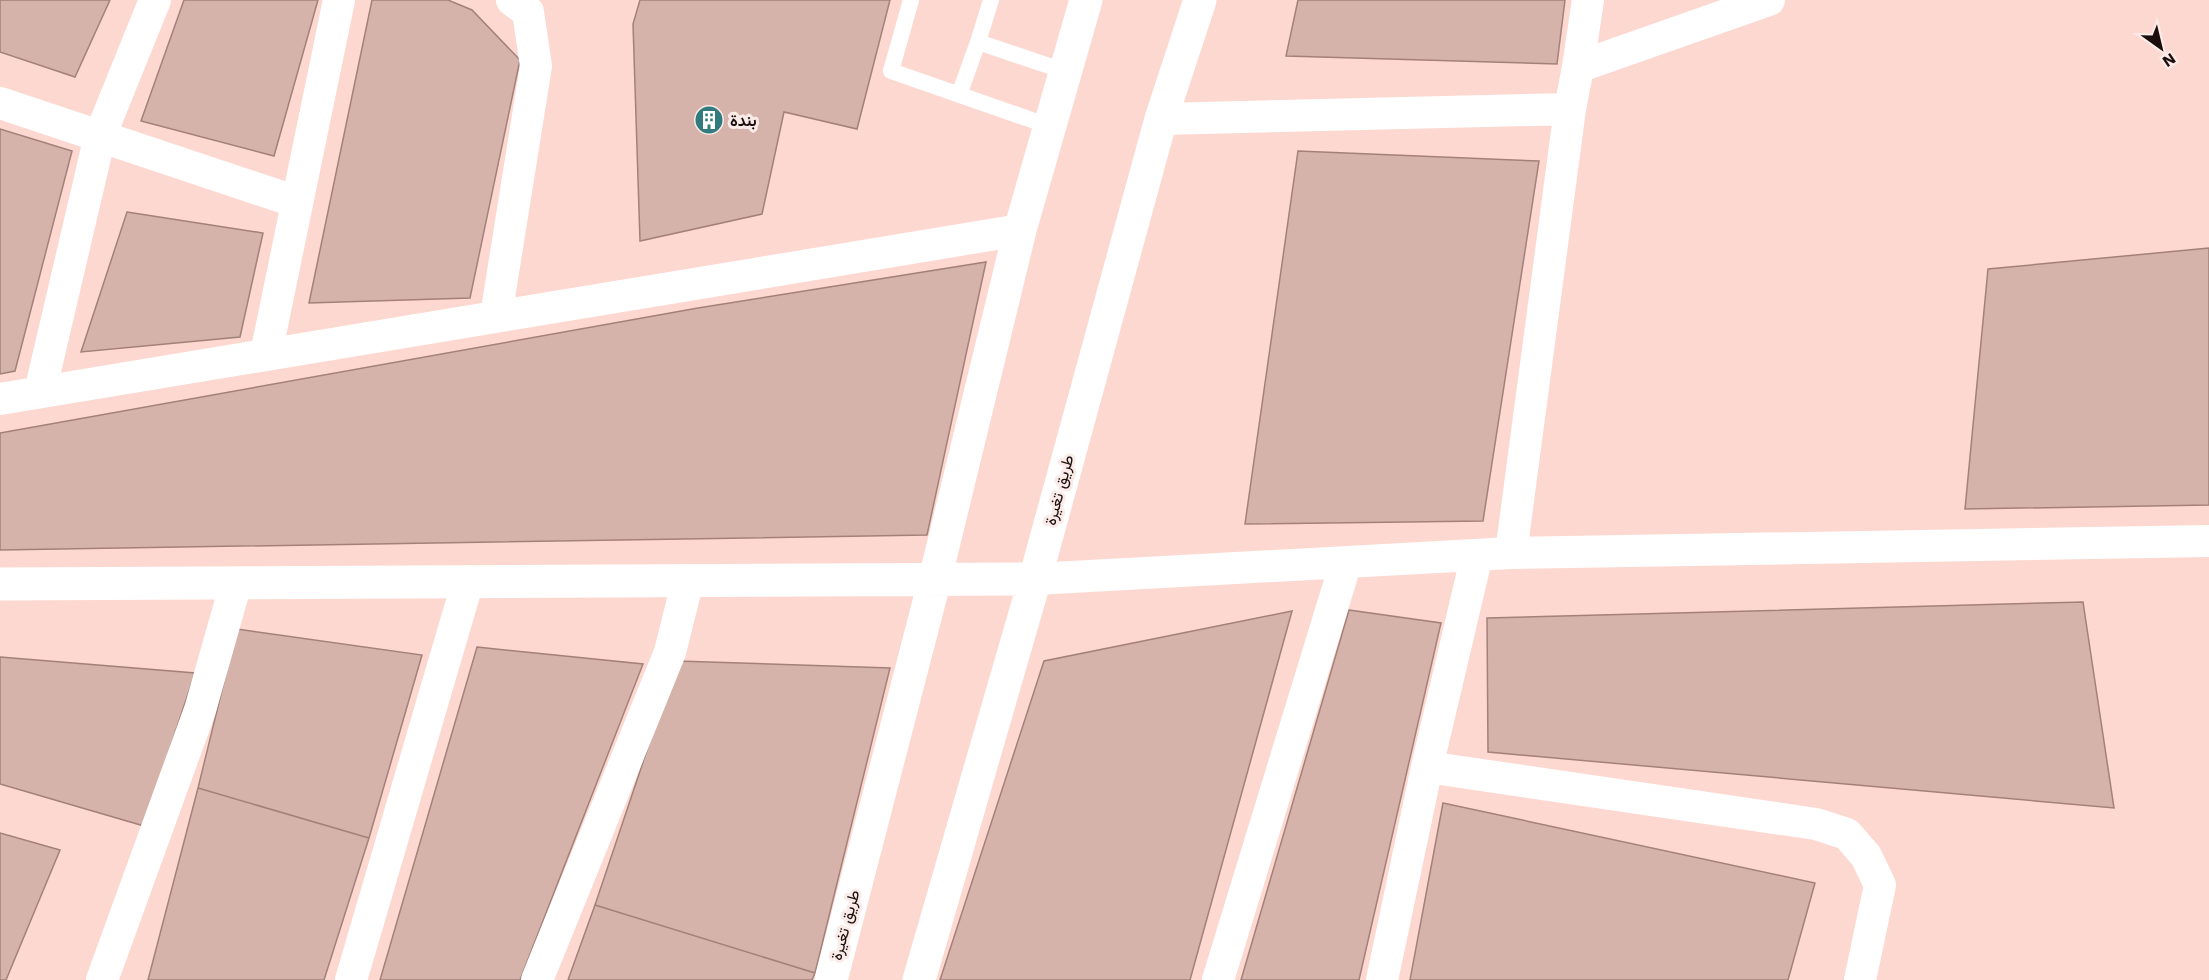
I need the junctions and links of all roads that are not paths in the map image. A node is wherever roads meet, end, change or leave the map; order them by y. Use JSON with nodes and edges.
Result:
{"nodes":[{"id":1,"x":155,"y":0,"type":"edge"},
{"id":2,"x":339,"y":0,"type":"edge"},
{"id":3,"x":512,"y":0,"type":"edge"},
{"id":4,"x":911,"y":0,"type":"edge"},
{"id":5,"x":990,"y":0,"type":"edge"},
{"id":6,"x":1086,"y":0,"type":"edge"},
{"id":7,"x":1200,"y":0,"type":"edge"},
{"id":8,"x":1588,"y":0,"type":"edge"},
{"id":9,"x":1769,"y":0,"type":"edge"},
{"id":10,"x":978,"y":42,"type":"junction"},
{"id":11,"x":1578,"y":67,"type":"junction"},
{"id":12,"x":1064,"y":71,"type":"junction"},
{"id":13,"x":959,"y":95,"type":"junction"},
{"id":14,"x":0,"y":103,"type":"edge"},
{"id":15,"x":1570,"y":109,"type":"junction"},
{"id":16,"x":1161,"y":119,"type":"junction"},
{"id":17,"x":1049,"y":126,"type":"junction"},
{"id":18,"x":100,"y":136,"type":"junction"},
{"id":19,"x":297,"y":202,"type":"junction"},
{"id":20,"x":1020,"y":230,"type":"junction"},
{"id":21,"x":496,"y":316,"type":"junction"},
{"id":22,"x":266,"y":354,"type":"junction"},
{"id":23,"x":40,"y":392,"type":"junction"},
{"id":24,"x":0,"y":399,"type":"edge"},
{"id":25,"x":2209,"y":541,"type":"edge"},
{"id":26,"x":1511,"y":553,"type":"junction"},
{"id":27,"x":1477,"y":555,"type":"junction"},
{"id":28,"x":1346,"y":562,"type":"junction"},
{"id":29,"x":935,"y":579,"type":"junction"},
{"id":30,"x":1035,"y":579,"type":"junction"},
{"id":31,"x":688,"y":580,"type":"junction"},
{"id":32,"x":468,"y":581,"type":"junction"},
{"id":33,"x":236,"y":583,"type":"junction"},
{"id":34,"x":0,"y":584,"type":"edge"},
{"id":35,"x":1427,"y":767,"type":"junction"},
{"id":36,"x":102,"y":980,"type":"edge"},
{"id":37,"x":351,"y":980,"type":"edge"},
{"id":38,"x":537,"y":980,"type":"edge"},
{"id":39,"x":831,"y":980,"type":"edge"},
{"id":40,"x":918,"y":980,"type":"edge"},
{"id":41,"x":1218,"y":980,"type":"edge"},
{"id":42,"x":1382,"y":980,"type":"edge"},
{"id":43,"x":1860,"y":980,"type":"edge"}],
"edges":[{"from":1,"to":18,"type":"street"},
{"from":2,"to":19,"type":"street"},
{"from":3,"to":21,"type":"street"},
{"from":4,"to":13,"type":"lane"},
{"from":5,"to":10,"type":"lane"},
{"from":6,"to":12,"type":"main road","name":"طريق تغيرة"},
{"from":7,"to":16,"type":"main road","name":"طريق تغيرة"},
{"from":8,"to":11,"type":"street"},
{"from":9,"to":11,"type":"street"},
{"from":10,"to":12,"type":"lane"},
{"from":10,"to":13,"type":"lane"},
{"from":11,"to":15,"type":"street"},
{"from":12,"to":17,"type":"main road","name":"طريق تغيرة"},
{"from":13,"to":17,"type":"lane"},
{"from":14,"to":18,"type":"street"},
{"from":15,"to":16,"type":"street"},
{"from":15,"to":26,"type":"street"},
{"from":16,"to":30,"type":"main road","name":"طريق تغيرة"},
{"from":17,"to":20,"type":"main road","name":"طريق تغيرة"},
{"from":18,"to":19,"type":"street"},
{"from":18,"to":23,"type":"street"},
{"from":19,"to":22,"type":"street"},
{"from":20,"to":21,"type":"street"},
{"from":20,"to":29,"type":"main road","name":"طريق تغيرة"},
{"from":21,"to":22,"type":"street"},
{"from":22,"to":23,"type":"street"},
{"from":23,"to":24,"type":"street"},
{"from":25,"to":26,"type":"street"},
{"from":26,"to":27,"type":"street"},
{"from":27,"to":28,"type":"street"},
{"from":27,"to":35,"type":"street"},
{"from":28,"to":30,"type":"street"},
{"from":28,"to":41,"type":"street"},
{"from":29,"to":30,"type":"main road"},
{"from":29,"to":31,"type":"main road"},
{"from":29,"to":39,"type":"main road","name":"طريق تغيرة"},
{"from":30,"to":40,"type":"main road","name":"طريق تغيرة"},
{"from":31,"to":32,"type":"main road"},
{"from":31,"to":38,"type":"street"},
{"from":32,"to":33,"type":"main road"},
{"from":32,"to":37,"type":"street"},
{"from":33,"to":34,"type":"main road"},
{"from":33,"to":36,"type":"street"},
{"from":35,"to":42,"type":"street"},
{"from":35,"to":43,"type":"street"}]}
